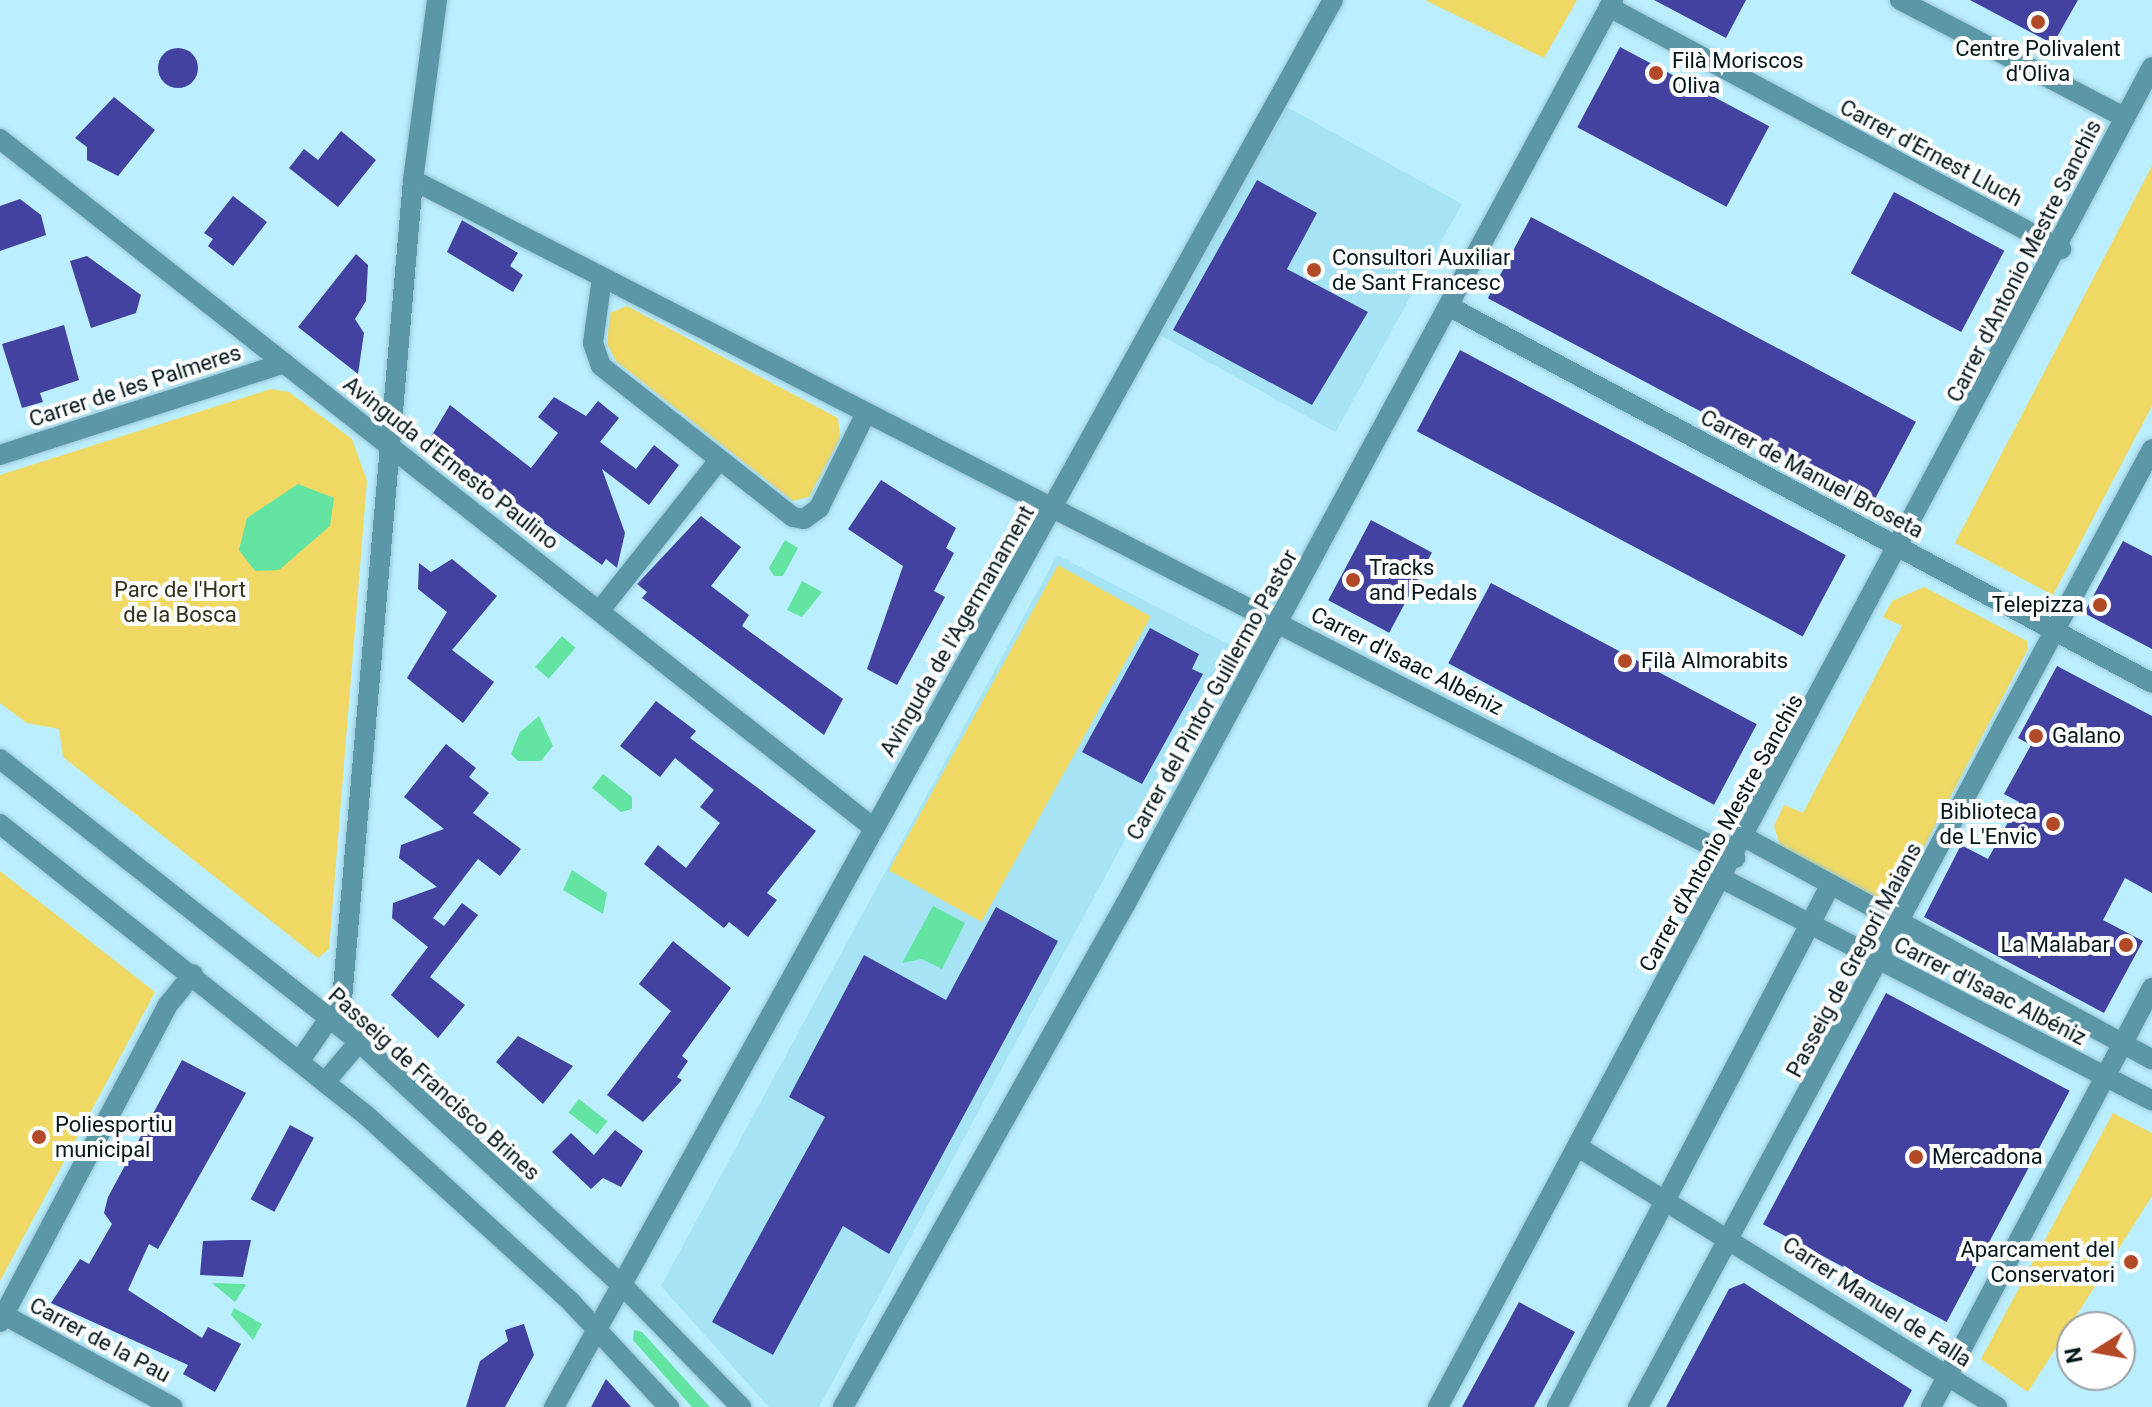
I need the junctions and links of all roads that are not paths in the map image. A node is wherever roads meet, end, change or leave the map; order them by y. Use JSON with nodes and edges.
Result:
{"nodes":[{"id":1,"x":437,"y":0,"type":"edge"},
{"id":2,"x":1333,"y":0,"type":"edge"},
{"id":3,"x":1900,"y":0,"type":"edge"},
{"id":4,"x":1611,"y":4,"type":"edge"},
{"id":5,"x":2152,"y":67,"type":"edge"},
{"id":6,"x":2124,"y":117,"type":"junction"},
{"id":7,"x":0,"y":139,"type":"edge"},
{"id":8,"x":413,"y":180,"type":"junction"},
{"id":9,"x":2061,"y":249,"type":"junction"},
{"id":10,"x":602,"y":278,"type":"junction"},
{"id":11,"x":1450,"y":307,"type":"junction"},
{"id":12,"x":284,"y":363,"type":"junction"},
{"id":13,"x":864,"y":417,"type":"junction"},
{"id":14,"x":389,"y":447,"type":"junction"},
{"id":15,"x":2152,"y":449,"type":"edge"},
{"id":16,"x":0,"y":455,"type":"edge"},
{"id":17,"x":719,"y":460,"type":"junction"},
{"id":18,"x":1056,"y":509,"type":"junction"},
{"id":19,"x":1902,"y":548,"type":"junction"},
{"id":20,"x":601,"y":609,"type":"junction"},
{"id":21,"x":1279,"y":622,"type":"junction"},
{"id":22,"x":2054,"y":631,"type":"junction"},
{"id":23,"x":2152,"y":683,"type":"edge"},
{"id":24,"x":0,"y":759,"type":"edge"},
{"id":25,"x":0,"y":824,"type":"edge"},
{"id":26,"x":871,"y":826,"type":"junction"},
{"id":27,"x":1746,"y":838,"type":"junction"},
{"id":28,"x":1735,"y":858,"type":"junction"},
{"id":29,"x":1723,"y":879,"type":"junction"},
{"id":30,"x":1831,"y":884,"type":"junction"},
{"id":31,"x":1902,"y":923,"type":"junction"},
{"id":32,"x":1809,"y":926,"type":"junction"},
{"id":33,"x":1882,"y":964,"type":"junction"},
{"id":34,"x":193,"y":974,"type":"junction"},
{"id":35,"x":2152,"y":988,"type":"edge"},
{"id":36,"x":331,"y":1019,"type":"junction"},
{"id":37,"x":359,"y":1042,"type":"junction"},
{"id":38,"x":2122,"y":1043,"type":"junction"},
{"id":39,"x":301,"y":1059,"type":"junction"},
{"id":40,"x":2152,"y":1059,"type":"edge"},
{"id":41,"x":2106,"y":1076,"type":"junction"},
{"id":42,"x":326,"y":1081,"type":"junction"},
{"id":43,"x":2152,"y":1100,"type":"edge"},
{"id":44,"x":1578,"y":1147,"type":"junction"},
{"id":45,"x":1666,"y":1199,"type":"junction"},
{"id":46,"x":1732,"y":1238,"type":"junction"},
{"id":47,"x":624,"y":1287,"type":"junction"},
{"id":48,"x":2,"y":1318,"type":"edge"},
{"id":49,"x":599,"y":1328,"type":"junction"},
{"id":50,"x":1947,"y":1375,"type":"junction"},
{"id":51,"x":173,"y":1407,"type":"edge"},
{"id":52,"x":554,"y":1407,"type":"edge"},
{"id":53,"x":669,"y":1407,"type":"edge"},
{"id":54,"x":741,"y":1407,"type":"edge"},
{"id":55,"x":843,"y":1407,"type":"edge"},
{"id":56,"x":1438,"y":1407,"type":"edge"},
{"id":57,"x":1557,"y":1407,"type":"edge"},
{"id":58,"x":1638,"y":1407,"type":"edge"},
{"id":59,"x":1931,"y":1407,"type":"edge"},
{"id":60,"x":1997,"y":1407,"type":"edge"}],
"edges":[{"from":1,"to":8,"type":"street"},
{"from":2,"to":18,"type":"street","name":"Avinguda de l'Agermanament"},
{"from":3,"to":6,"type":"street"},
{"from":4,"to":9,"type":"street","name":"Carrer d'Ernest Lluch"},
{"from":4,"to":11,"type":"street","name":"Carrer del Pintor Guillermo Pastor"},
{"from":5,"to":6,"type":"street","name":"Carrer d'Antonio Mestre Sanchis"},
{"from":6,"to":9,"type":"street","name":"Carrer d'Antonio Mestre Sanchis"},
{"from":7,"to":12,"type":"street","name":"Avinguda d'Ernesto Paulino"},
{"from":8,"to":10,"type":"street","name":"Carrer d'Isaac Albéniz"},
{"from":8,"to":14,"type":"street"},
{"from":9,"to":19,"type":"street","name":"Carrer d'Antonio Mestre Sanchis"},
{"from":10,"to":13,"type":"street","name":"Carrer d'Isaac Albéniz"},
{"from":10,"to":17,"type":"street"},
{"from":11,"to":19,"type":"street","name":"Carrer de Manuel Broseta"},
{"from":11,"to":21,"type":"street","name":"Carrer del Pintor Guillermo Pastor"},
{"from":12,"to":14,"type":"street","name":"Avinguda d'Ernesto Paulino"},
{"from":12,"to":16,"type":"street","name":"Carrer de les Palmeres"},
{"from":13,"to":17,"type":"street"},
{"from":13,"to":18,"type":"street","name":"Carrer d'Isaac Albéniz"},
{"from":14,"to":20,"type":"street","name":"Avinguda d'Ernesto Paulino"},
{"from":14,"to":36,"type":"street"},
{"from":15,"to":22,"type":"street","name":"Passeig de Gregori Maians"},
{"from":17,"to":20,"type":"street"},
{"from":18,"to":21,"type":"street","name":"Carrer d'Isaac Albéniz"},
{"from":18,"to":26,"type":"street","name":"Avinguda de l'Agermanament"},
{"from":19,"to":22,"type":"street","name":"Carrer de Manuel Broseta"},
{"from":19,"to":27,"type":"street","name":"Carrer d'Antonio Mestre Sanchis"},
{"from":20,"to":26,"type":"street","name":"Avinguda d'Ernesto Paulino"},
{"from":21,"to":28,"type":"street","name":"Carrer d'Isaac Albéniz"},
{"from":21,"to":55,"type":"street","name":"Carrer del Pintor Guillermo Pastor"},
{"from":22,"to":23,"type":"street","name":"Carrer de Manuel Broseta"},
{"from":22,"to":31,"type":"street","name":"Passeig de Gregori Maians"},
{"from":24,"to":36,"type":"street","name":"Passeig de Francisco Brines"},
{"from":25,"to":34,"type":"street"},
{"from":26,"to":47,"type":"street","name":"Avinguda de l'Agermanament"},
{"from":27,"to":28,"type":"street","name":"Carrer d'Antonio Mestre Sanchis"},
{"from":27,"to":30,"type":"street","name":"Carrer d'Isaac Albéniz"},
{"from":28,"to":29,"type":"street","name":"Carrer d'Antonio Mestre Sanchis"},
{"from":29,"to":32,"type":"street","name":"Carrer d'Isaac Albéniz"},
{"from":29,"to":44,"type":"street","name":"Carrer d'Antonio Mestre Sanchis"},
{"from":30,"to":31,"type":"street","name":"Carrer d'Isaac Albéniz"},
{"from":30,"to":32,"type":"street"},
{"from":31,"to":33,"type":"street","name":"Passeig de Gregori Maians"},
{"from":31,"to":38,"type":"street","name":"Carrer d'Isaac Albéniz"},
{"from":32,"to":33,"type":"street","name":"Carrer d'Isaac Albéniz"},
{"from":32,"to":45,"type":"street"},
{"from":33,"to":41,"type":"street","name":"Carrer d'Isaac Albéniz"},
{"from":33,"to":46,"type":"street","name":"Passeig de Gregori Maians"},
{"from":34,"to":39,"type":"street"},
{"from":34,"to":48,"type":"street"},
{"from":35,"to":38,"type":"street"},
{"from":36,"to":37,"type":"street","name":"Passeig de Francisco Brines"},
{"from":36,"to":39,"type":"street"},
{"from":37,"to":42,"type":"street"},
{"from":37,"to":47,"type":"street","name":"Passeig de Francisco Brines"},
{"from":38,"to":40,"type":"street","name":"Carrer d'Isaac Albéniz"},
{"from":38,"to":41,"type":"street"},
{"from":39,"to":42,"type":"street"},
{"from":41,"to":43,"type":"street","name":"Carrer d'Isaac Albéniz"},
{"from":41,"to":50,"type":"street"},
{"from":42,"to":49,"type":"street"},
{"from":44,"to":45,"type":"street"},
{"from":44,"to":56,"type":"street","name":"Carrer d'Antonio Mestre Sanchis"},
{"from":45,"to":46,"type":"street"},
{"from":45,"to":57,"type":"street"},
{"from":46,"to":50,"type":"street","name":"Carrer Manuel de Falla"},
{"from":46,"to":58,"type":"street","name":"Passeig de Gregori Maians"},
{"from":47,"to":49,"type":"street","name":"Avinguda de l'Agermanament"},
{"from":47,"to":54,"type":"street","name":"Passeig de Francisco Brines"},
{"from":48,"to":51,"type":"street","name":"Carrer de la Pau"},
{"from":49,"to":52,"type":"street","name":"Avinguda de l'Agermanament"},
{"from":49,"to":53,"type":"street"},
{"from":50,"to":59,"type":"street"},
{"from":50,"to":60,"type":"street","name":"Carrer Manuel de Falla"}]}
